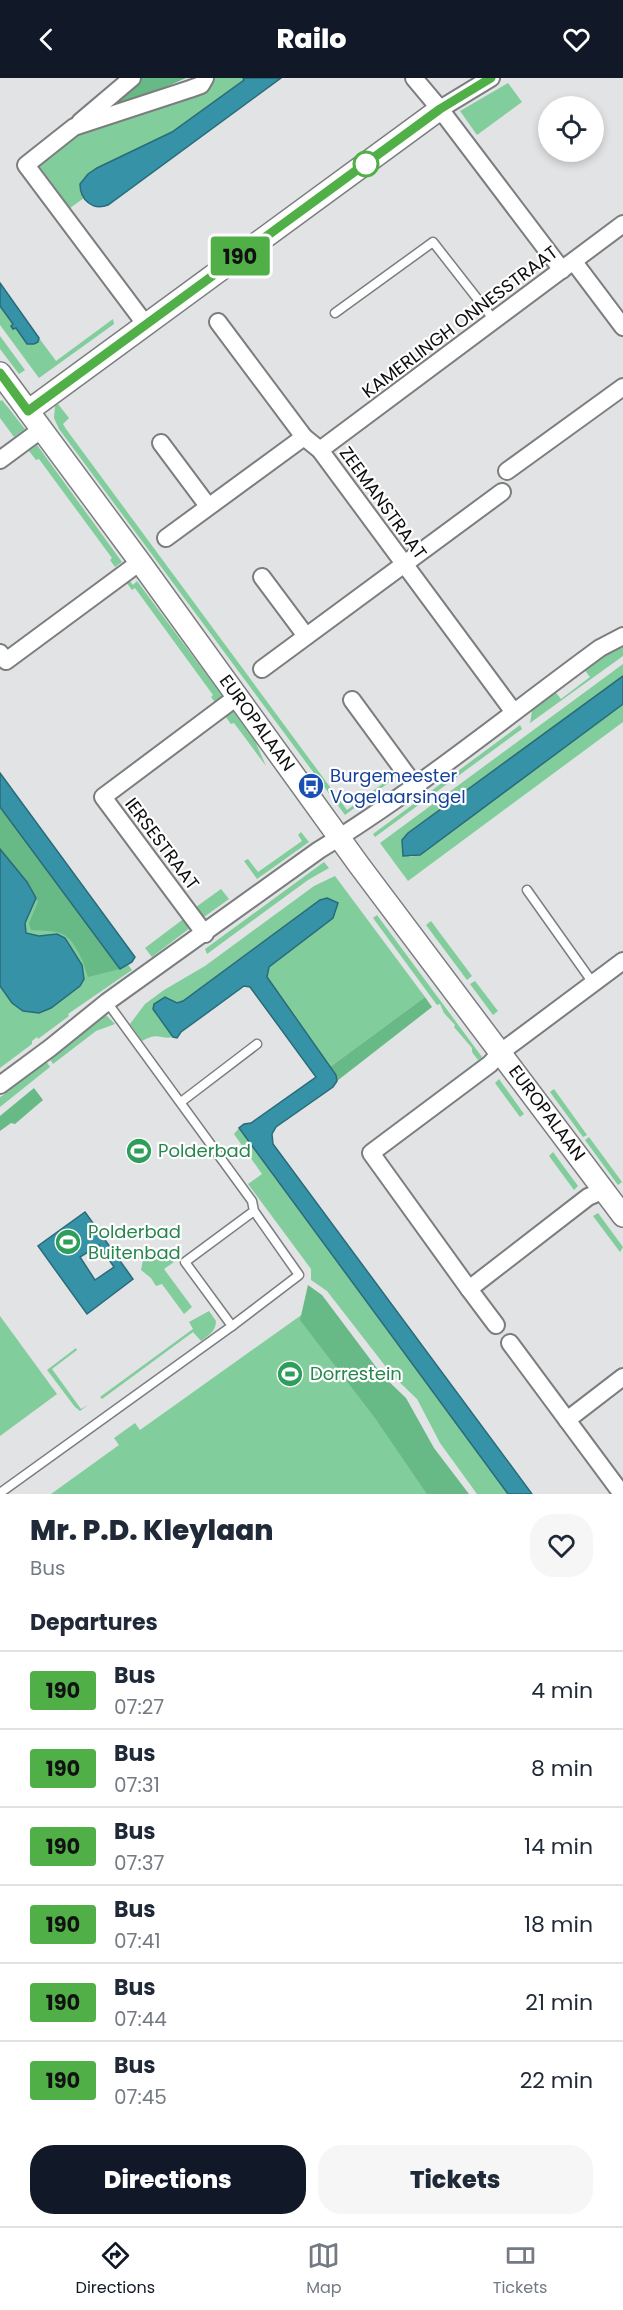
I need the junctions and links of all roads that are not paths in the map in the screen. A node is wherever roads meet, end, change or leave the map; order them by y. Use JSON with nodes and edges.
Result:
{"nodes":[{"id":1,"x":132,"y":78,"type":"edge"},
{"id":2,"x":205,"y":78,"type":"edge"},
{"id":3,"x":414,"y":78,"type":"edge"},
{"id":4,"x":492,"y":78,"type":"edge"},
{"id":5,"x":440,"y":109,"type":"junction"},
{"id":6,"x":74,"y":127,"type":"junction"},
{"id":7,"x":623,"y":224,"type":"edge"},
{"id":8,"x":568,"y":266,"type":"junction"},
{"id":9,"x":335,"y":313,"type":"dead end"},
{"id":10,"x":494,"y":320,"type":"junction"},
{"id":11,"x":218,"y":322,"type":"dead end"},
{"id":12,"x":146,"y":325,"type":"junction"},
{"id":13,"x":623,"y":327,"type":"edge"},
{"id":14,"x":0,"y":373,"type":"edge"},
{"id":15,"x":623,"y":387,"type":"edge"},
{"id":16,"x":28,"y":411,"type":"junction"},
{"id":17,"x":42,"y":429,"type":"junction"},
{"id":18,"x":304,"y":437,"type":"junction"},
{"id":19,"x":161,"y":443,"type":"dead end"},
{"id":20,"x":320,"y":450,"type":"junction"},
{"id":21,"x":0,"y":460,"type":"edge"},
{"id":22,"x":507,"y":471,"type":"dead end"},
{"id":23,"x":502,"y":492,"type":"dead end"},
{"id":24,"x":208,"y":506,"type":"junction"},
{"id":25,"x":166,"y":538,"type":"dead end"},
{"id":26,"x":141,"y":562,"type":"junction"},
{"id":27,"x":404,"y":564,"type":"junction"},
{"id":28,"x":262,"y":577,"type":"dead end"},
{"id":29,"x":306,"y":636,"type":"junction"},
{"id":30,"x":623,"y":636,"type":"edge"},
{"id":31,"x":0,"y":653,"type":"edge"},
{"id":32,"x":262,"y":669,"type":"dead end"},
{"id":33,"x":238,"y":696,"type":"junction"},
{"id":34,"x":352,"y":700,"type":"dead end"},
{"id":35,"x":513,"y":711,"type":"junction"},
{"id":36,"x":415,"y":786,"type":"junction"},
{"id":37,"x":339,"y":838,"type":"junction"},
{"id":38,"x":526,"y":890,"type":"dead end"},
{"id":39,"x":205,"y":934,"type":"junction"},
{"id":40,"x":623,"y":961,"type":"edge"},
{"id":41,"x":593,"y":983,"type":"junction"},
{"id":42,"x":107,"y":1002,"type":"junction"},
{"id":43,"x":257,"y":1044,"type":"dead end"},
{"id":44,"x":501,"y":1052,"type":"junction"},
{"id":45,"x":0,"y":1084,"type":"edge"},
{"id":46,"x":181,"y":1102,"type":"junction"},
{"id":47,"x":604,"y":1190,"type":"junction"},
{"id":48,"x":254,"y":1211,"type":"junction"},
{"id":49,"x":623,"y":1216,"type":"edge"},
{"id":50,"x":469,"y":1289,"type":"junction"},
{"id":51,"x":232,"y":1326,"type":"junction"},
{"id":52,"x":623,"y":1377,"type":"edge"},
{"id":53,"x":567,"y":1420,"type":"junction"},
{"id":54,"x":0,"y":1493,"type":"edge"},
{"id":55,"x":622,"y":1494,"type":"edge"}],
"edges":[{"from":1,"to":6,"type":"street"},
{"from":2,"to":6,"type":"street"},
{"from":3,"to":5,"type":"street"},
{"from":4,"to":5,"type":"street"},
{"from":5,"to":8,"type":"street"},
{"from":5,"to":12,"type":"street"},
{"from":6,"to":12,"type":"street"},
{"from":7,"to":8,"type":"street","name":"KAMERLINGH ONNESSTRAAT"},
{"from":8,"to":10,"type":"street","name":"KAMERLINGH ONNESSTRAAT"},
{"from":8,"to":13,"type":"street"},
{"from":9,"to":10,"type":"lane"},
{"from":10,"to":20,"type":"street","name":"KAMERLINGH ONNESSTRAAT"},
{"from":11,"to":18,"type":"street","name":"ZEEMANSTRAAT"},
{"from":12,"to":16,"type":"street"},
{"from":14,"to":16,"type":"street","name":"EUROPALAAN"},
{"from":15,"to":22,"type":"street"},
{"from":16,"to":17,"type":"street","name":"EUROPALAAN"},
{"from":17,"to":21,"type":"street"},
{"from":17,"to":26,"type":"street","name":"EUROPALAAN"},
{"from":18,"to":20,"type":"street","name":"ZEEMANSTRAAT"},
{"from":18,"to":24,"type":"street"},
{"from":19,"to":24,"type":"street"},
{"from":20,"to":27,"type":"street","name":"ZEEMANSTRAAT"},
{"from":23,"to":27,"type":"street"},
{"from":24,"to":25,"type":"street"},
{"from":26,"to":31,"type":"street"},
{"from":26,"to":33,"type":"street","name":"EUROPALAAN"},
{"from":27,"to":29,"type":"street"},
{"from":27,"to":35,"type":"street","name":"ZEEMANSTRAAT"},
{"from":28,"to":29,"type":"street"},
{"from":29,"to":32,"type":"street"},
{"from":30,"to":35,"type":"street"},
{"from":33,"to":37,"type":"street","name":"EUROPALAAN"},
{"from":33,"to":39,"type":"street","name":"IERSESTRAAT"},
{"from":34,"to":36,"type":"street"},
{"from":35,"to":36,"type":"street"},
{"from":36,"to":37,"type":"street"},
{"from":37,"to":39,"type":"street"},
{"from":37,"to":44,"type":"street","name":"EUROPALAAN"},
{"from":38,"to":41,"type":"lane"},
{"from":39,"to":42,"type":"street"},
{"from":40,"to":41,"type":"street"},
{"from":41,"to":44,"type":"street"},
{"from":42,"to":45,"type":"street"},
{"from":42,"to":46,"type":"lane"},
{"from":43,"to":46,"type":"lane"},
{"from":44,"to":47,"type":"street","name":"EUROPALAAN"},
{"from":44,"to":50,"type":"street"},
{"from":46,"to":48,"type":"lane"},
{"from":47,"to":49,"type":"street","name":"EUROPALAAN"},
{"from":47,"to":50,"type":"street"},
{"from":48,"to":51,"type":"lane"},
{"from":48,"to":51,"type":"lane"},
{"from":50,"to":53,"type":"street"},
{"from":51,"to":54,"type":"lane"},
{"from":52,"to":53,"type":"street"},
{"from":53,"to":55,"type":"street"}]}
